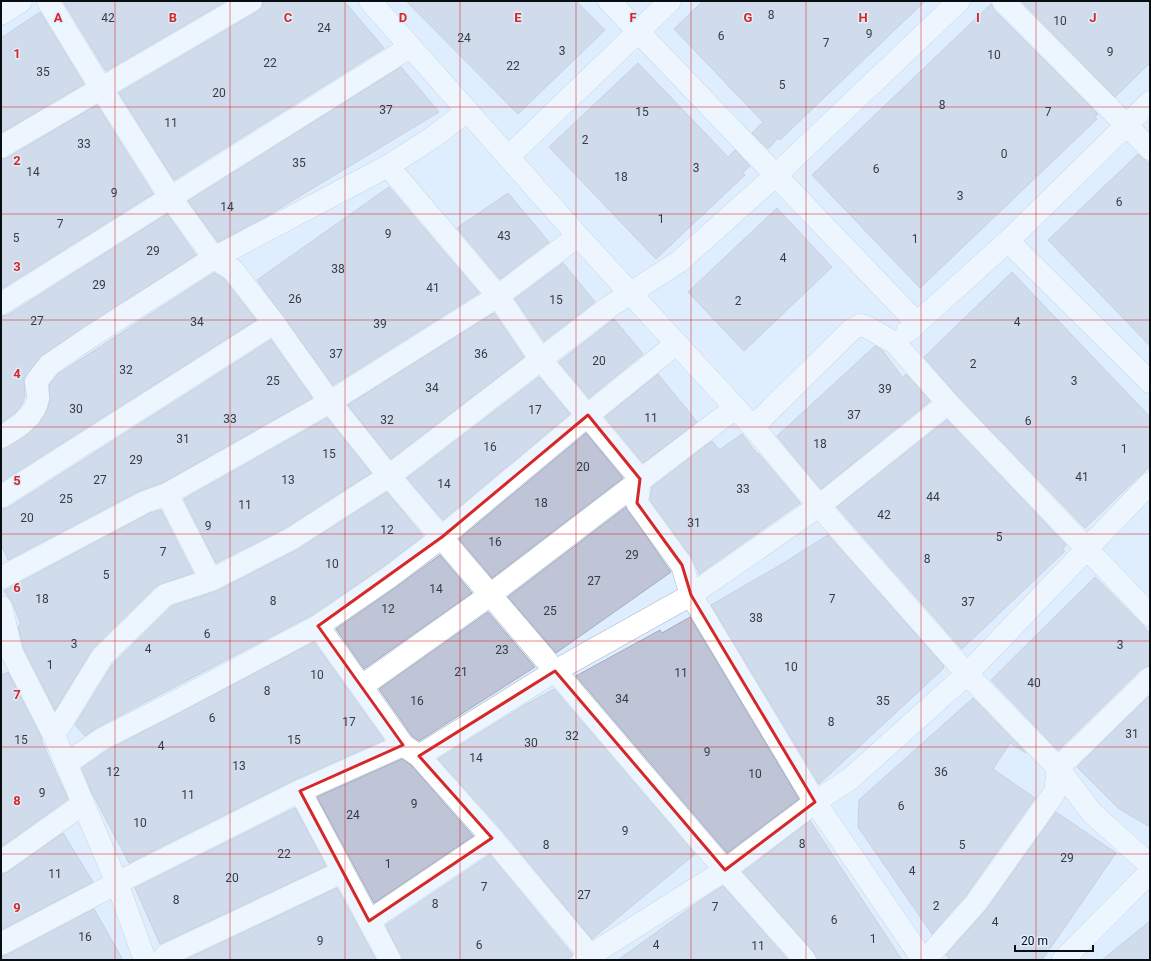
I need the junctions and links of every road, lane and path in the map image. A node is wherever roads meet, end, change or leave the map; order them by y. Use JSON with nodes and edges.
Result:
{"nodes":[{"id":1,"x":21,"y":1,"type":"edge"},
{"id":2,"x":48,"y":1,"type":"edge"},
{"id":3,"x":251,"y":1,"type":"edge"},
{"id":4,"x":609,"y":1,"type":"edge"},
{"id":5,"x":670,"y":1,"type":"edge"},
{"id":6,"x":959,"y":1,"type":"edge"},
{"id":7,"x":1002,"y":1,"type":"edge"},
{"id":8,"x":373,"y":2,"type":"edge"},
{"id":9,"x":1,"y":14,"type":"edge"},
{"id":10,"x":638,"y":31,"type":"junction"},
{"id":11,"x":410,"y":47,"type":"junction"},
{"id":12,"x":101,"y":88,"type":"junction"},
{"id":13,"x":1150,"y":102,"type":"edge"},
{"id":14,"x":467,"y":111,"type":"junction"},
{"id":15,"x":1127,"y":125,"type":"junction"},
{"id":16,"x":1,"y":147,"type":"edge"},
{"id":17,"x":1150,"y":149,"type":"edge"},
{"id":18,"x":509,"y":156,"type":"junction"},
{"id":19,"x":388,"y":166,"type":"junction"},
{"id":20,"x":776,"y":175,"type":"junction"},
{"id":21,"x":171,"y":198,"type":"junction"},
{"id":22,"x":578,"y":236,"type":"junction"},
{"id":23,"x":1008,"y":241,"type":"junction"},
{"id":24,"x":214,"y":258,"type":"junction"},
{"id":25,"x":631,"y":294,"type":"junction"},
{"id":26,"x":498,"y":296,"type":"junction"},
{"id":27,"x":1,"y":304,"type":"edge"},
{"id":28,"x":916,"y":322,"type":"junction"},
{"id":29,"x":274,"y":323,"type":"junction"},
{"id":30,"x":895,"y":343,"type":"junction"},
{"id":31,"x":676,"y":344,"type":"junction"},
{"id":32,"x":541,"y":360,"type":"junction"},
{"id":33,"x":1150,"y":382,"type":"edge"},
{"id":34,"x":330,"y":402,"type":"junction"},
{"id":35,"x":948,"y":403,"type":"junction"},
{"id":36,"x":735,"y":408,"type":"junction"},
{"id":37,"x":588,"y":415,"type":"junction"},
{"id":38,"x":753,"y":427,"type":"junction"},
{"id":39,"x":1,"y":437,"type":"edge"},
{"id":40,"x":389,"y":476,"type":"junction"},
{"id":41,"x":640,"y":479,"type":"junction"},
{"id":42,"x":1150,"y":483,"type":"edge"},
{"id":43,"x":167,"y":494,"type":"junction"},
{"id":44,"x":1,"y":497,"type":"edge"},
{"id":45,"x":819,"y":506,"type":"junction"},
{"id":46,"x":442,"y":537,"type":"junction"},
{"id":47,"x":1086,"y":548,"type":"junction"},
{"id":48,"x":1,"y":578,"type":"edge"},
{"id":49,"x":211,"y":580,"type":"junction"},
{"id":50,"x":490,"y":595,"type":"junction"},
{"id":51,"x":691,"y":595,"type":"junction"},
{"id":52,"x":1,"y":607,"type":"edge"},
{"id":53,"x":1150,"y":615,"type":"edge"},
{"id":54,"x":318,"y":626,"type":"junction"},
{"id":55,"x":555,"y":671,"type":"junction"},
{"id":56,"x":967,"y":674,"type":"junction"},
{"id":57,"x":1150,"y":678,"type":"edge"},
{"id":58,"x":362,"y":686,"type":"junction"},
{"id":59,"x":54,"y":735,"type":"junction"},
{"id":60,"x":411,"y":751,"type":"junction"},
{"id":61,"x":66,"y":764,"type":"junction"},
{"id":62,"x":1058,"y":768,"type":"junction"},
{"id":63,"x":300,"y":791,"type":"junction"},
{"id":64,"x":815,"y":802,"type":"junction"},
{"id":65,"x":83,"y":804,"type":"junction"},
{"id":66,"x":492,"y":838,"type":"junction"},
{"id":67,"x":1,"y":862,"type":"edge"},
{"id":68,"x":1150,"y":865,"type":"edge"},
{"id":69,"x":725,"y":870,"type":"junction"},
{"id":70,"x":342,"y":872,"type":"junction"},
{"id":71,"x":1150,"y":872,"type":"edge"},
{"id":72,"x":117,"y":883,"type":"junction"},
{"id":73,"x":369,"y":921,"type":"junction"},
{"id":74,"x":1,"y":944,"type":"edge"},
{"id":75,"x":589,"y":958,"type":"edge"},
{"id":76,"x":145,"y":960,"type":"edge"},
{"id":77,"x":163,"y":960,"type":"edge"},
{"id":78,"x":390,"y":960,"type":"edge"},
{"id":79,"x":805,"y":960,"type":"edge"},
{"id":80,"x":924,"y":960,"type":"edge"},
{"id":81,"x":1063,"y":960,"type":"edge"}],
"edges":[{"from":1,"to":9,"type":"street"},
{"from":2,"to":12,"type":"street"},
{"from":3,"to":12,"type":"street"},
{"from":4,"to":10,"type":"street"},
{"from":5,"to":10,"type":"street"},
{"from":6,"to":20,"type":"street"},
{"from":7,"to":15,"type":"street"},
{"from":8,"to":11,"type":"street"},
{"from":10,"to":18,"type":"street"},
{"from":10,"to":20,"type":"street"},
{"from":11,"to":14,"type":"street"},
{"from":11,"to":21,"type":"street"},
{"from":12,"to":16,"type":"street"},
{"from":12,"to":21,"type":"street"},
{"from":13,"to":15,"type":"street"},
{"from":14,"to":18,"type":"street"},
{"from":14,"to":19,"type":"street"},
{"from":15,"to":17,"type":"street"},
{"from":15,"to":23,"type":"street"},
{"from":18,"to":22,"type":"street"},
{"from":19,"to":24,"type":"street"},
{"from":19,"to":26,"type":"street"},
{"from":20,"to":25,"type":"street"},
{"from":20,"to":28,"type":"street"},
{"from":21,"to":24,"type":"street"},
{"from":21,"to":27,"type":"street"},
{"from":22,"to":25,"type":"street"},
{"from":22,"to":26,"type":"street"},
{"from":23,"to":28,"type":"street"},
{"from":23,"to":33,"type":"street"},
{"from":24,"to":29,"type":"street"},
{"from":24,"to":39,"type":"street"},
{"from":25,"to":31,"type":"street"},
{"from":25,"to":32,"type":"street"},
{"from":26,"to":32,"type":"street"},
{"from":26,"to":34,"type":"street"},
{"from":28,"to":30,"type":"street"},
{"from":29,"to":34,"type":"street"},
{"from":29,"to":44,"type":"street"},
{"from":30,"to":35,"type":"street"},
{"from":30,"to":38,"type":"street"},
{"from":31,"to":36,"type":"street"},
{"from":31,"to":37,"type":"street"},
{"from":32,"to":37,"type":"street"},
{"from":32,"to":40,"type":"street"},
{"from":34,"to":40,"type":"street"},
{"from":34,"to":43,"type":"street"},
{"from":35,"to":45,"type":"street"},
{"from":35,"to":47,"type":"street"},
{"from":36,"to":38,"type":"street"},
{"from":36,"to":41,"type":"street"},
{"from":37,"to":41,"type":"street"},
{"from":37,"to":46,"type":"street"},
{"from":38,"to":45,"type":"street"},
{"from":40,"to":46,"type":"street"},
{"from":40,"to":49,"type":"street"},
{"from":41,"to":50,"type":"street"},
{"from":41,"to":51,"type":"street"},
{"from":42,"to":47,"type":"street"},
{"from":43,"to":48,"type":"street"},
{"from":43,"to":49,"type":"street"},
{"from":45,"to":51,"type":"street"},
{"from":45,"to":56,"type":"street"},
{"from":46,"to":50,"type":"street"},
{"from":46,"to":54,"type":"street"},
{"from":47,"to":53,"type":"street"},
{"from":47,"to":56,"type":"street"},
{"from":49,"to":59,"type":"street"},
{"from":50,"to":55,"type":"street"},
{"from":50,"to":58,"type":"street"},
{"from":51,"to":55,"type":"street"},
{"from":51,"to":64,"type":"street"},
{"from":52,"to":59,"type":"street"},
{"from":54,"to":58,"type":"street"},
{"from":54,"to":61,"type":"street"},
{"from":55,"to":60,"type":"street"},
{"from":55,"to":69,"type":"street"},
{"from":56,"to":62,"type":"street"},
{"from":56,"to":64,"type":"street"},
{"from":57,"to":62,"type":"street"},
{"from":58,"to":60,"type":"street"},
{"from":59,"to":61,"type":"street"},
{"from":60,"to":63,"type":"street"},
{"from":60,"to":66,"type":"street"},
{"from":61,"to":65,"type":"street"},
{"from":62,"to":68,"type":"street"},
{"from":62,"to":80,"type":"street"},
{"from":63,"to":70,"type":"street"},
{"from":63,"to":72,"type":"street"},
{"from":64,"to":69,"type":"street"},
{"from":64,"to":80,"type":"street"},
{"from":65,"to":67,"type":"street"},
{"from":65,"to":72,"type":"street"},
{"from":66,"to":73,"type":"street"},
{"from":66,"to":75,"type":"street"},
{"from":69,"to":75,"type":"street"},
{"from":69,"to":79,"type":"street"},
{"from":70,"to":73,"type":"street"},
{"from":70,"to":77,"type":"street"},
{"from":71,"to":81,"type":"street"},
{"from":72,"to":74,"type":"street"},
{"from":72,"to":76,"type":"street"},
{"from":73,"to":78,"type":"street"}]}
